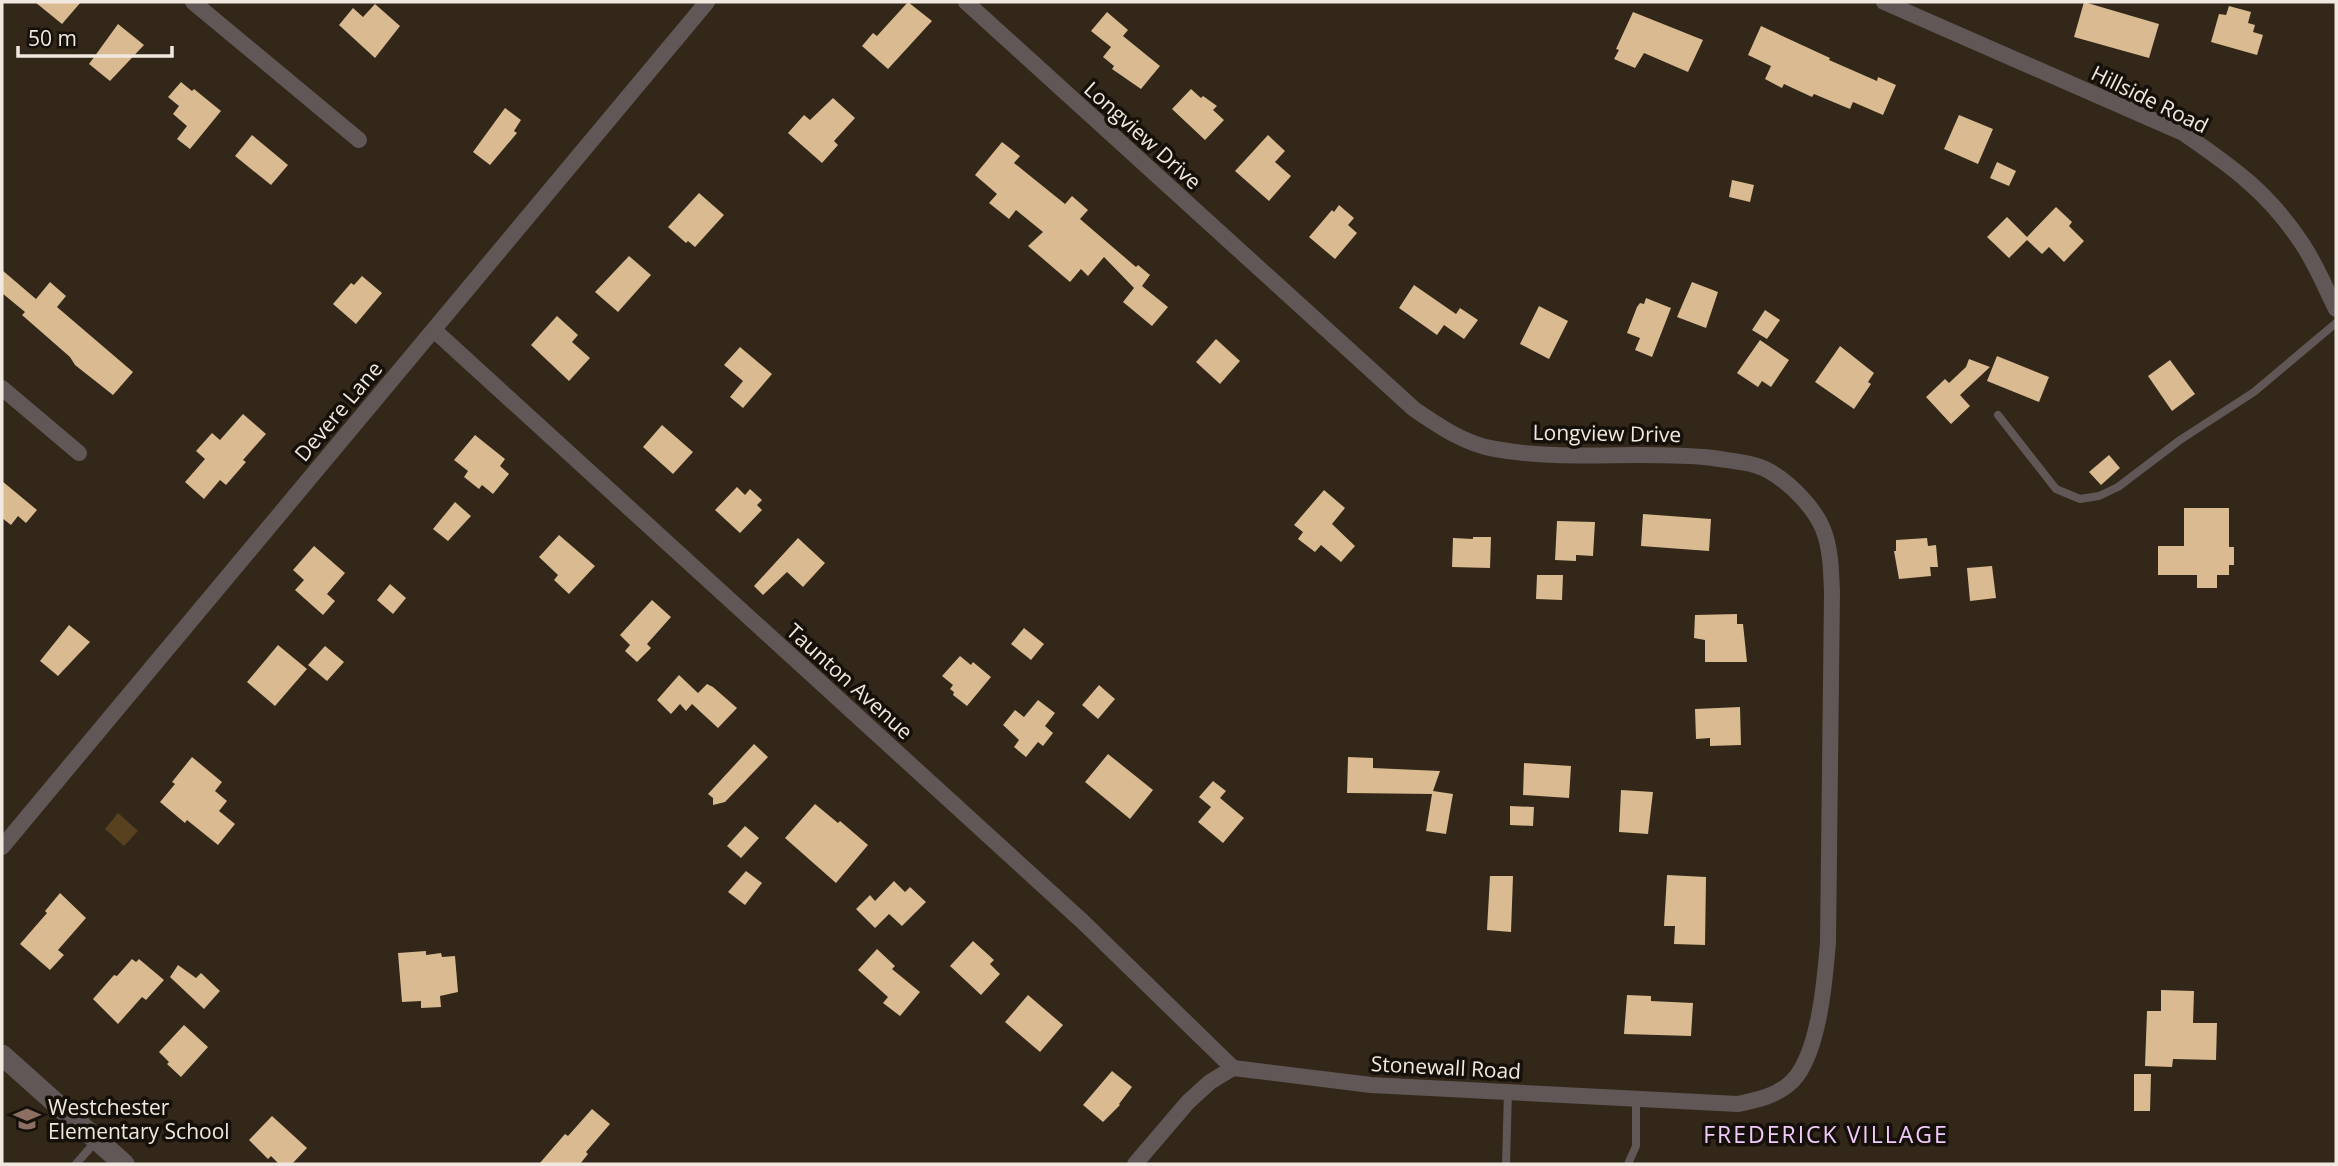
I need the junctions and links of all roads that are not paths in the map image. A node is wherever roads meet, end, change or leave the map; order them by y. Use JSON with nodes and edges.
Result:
{"nodes":[{"id":1,"x":193,"y":2,"type":"edge"},
{"id":2,"x":707,"y":2,"type":"edge"},
{"id":3,"x":967,"y":2,"type":"edge"},
{"id":4,"x":1884,"y":2,"type":"edge"},
{"id":5,"x":359,"y":140,"type":"dead end"},
{"id":6,"x":2336,"y":309,"type":"edge"},
{"id":7,"x":2336,"y":323,"type":"edge"},
{"id":8,"x":434,"y":330,"type":"junction"},
{"id":9,"x":2,"y":388,"type":"edge"},
{"id":10,"x":1998,"y":415,"type":"dead end"},
{"id":11,"x":79,"y":453,"type":"dead end"},
{"id":12,"x":2,"y":847,"type":"edge"},
{"id":13,"x":2,"y":1055,"type":"edge"},
{"id":14,"x":1233,"y":1068,"type":"junction"},
{"id":15,"x":1790,"y":1084,"type":"joint"},
{"id":16,"x":1508,"y":1091,"type":"junction"},
{"id":17,"x":1636,"y":1098,"type":"junction"},
{"id":18,"x":98,"y":1140,"type":"junction"},
{"id":19,"x":76,"y":1164,"type":"edge"},
{"id":20,"x":124,"y":1164,"type":"edge"},
{"id":21,"x":1135,"y":1164,"type":"edge"},
{"id":22,"x":1506,"y":1164,"type":"edge"},
{"id":23,"x":1629,"y":1164,"type":"edge"}],
"edges":[{"from":1,"to":5,"type":"street"},
{"from":2,"to":8,"type":"street","name":"Devere Lane"},
{"from":3,"to":15,"type":"street","name":"Longview Drive"},
{"from":4,"to":6,"type":"street","name":"Hillside Road"},
{"from":7,"to":10,"type":"lane"},
{"from":8,"to":12,"type":"street","name":"Devere Lane"},
{"from":8,"to":14,"type":"street","name":"Taunton Avenue"},
{"from":9,"to":11,"type":"street"},
{"from":13,"to":18,"type":"street"},
{"from":14,"to":16,"type":"street","name":"Stonewall Road"},
{"from":14,"to":21,"type":"street"},
{"from":15,"to":17,"type":"street","name":"Stonewall Road"},
{"from":16,"to":17,"type":"street","name":"Stonewall Road"},
{"from":16,"to":22,"type":"lane"},
{"from":17,"to":23,"type":"lane"},
{"from":18,"to":19,"type":"lane"},
{"from":18,"to":20,"type":"street"}]}
